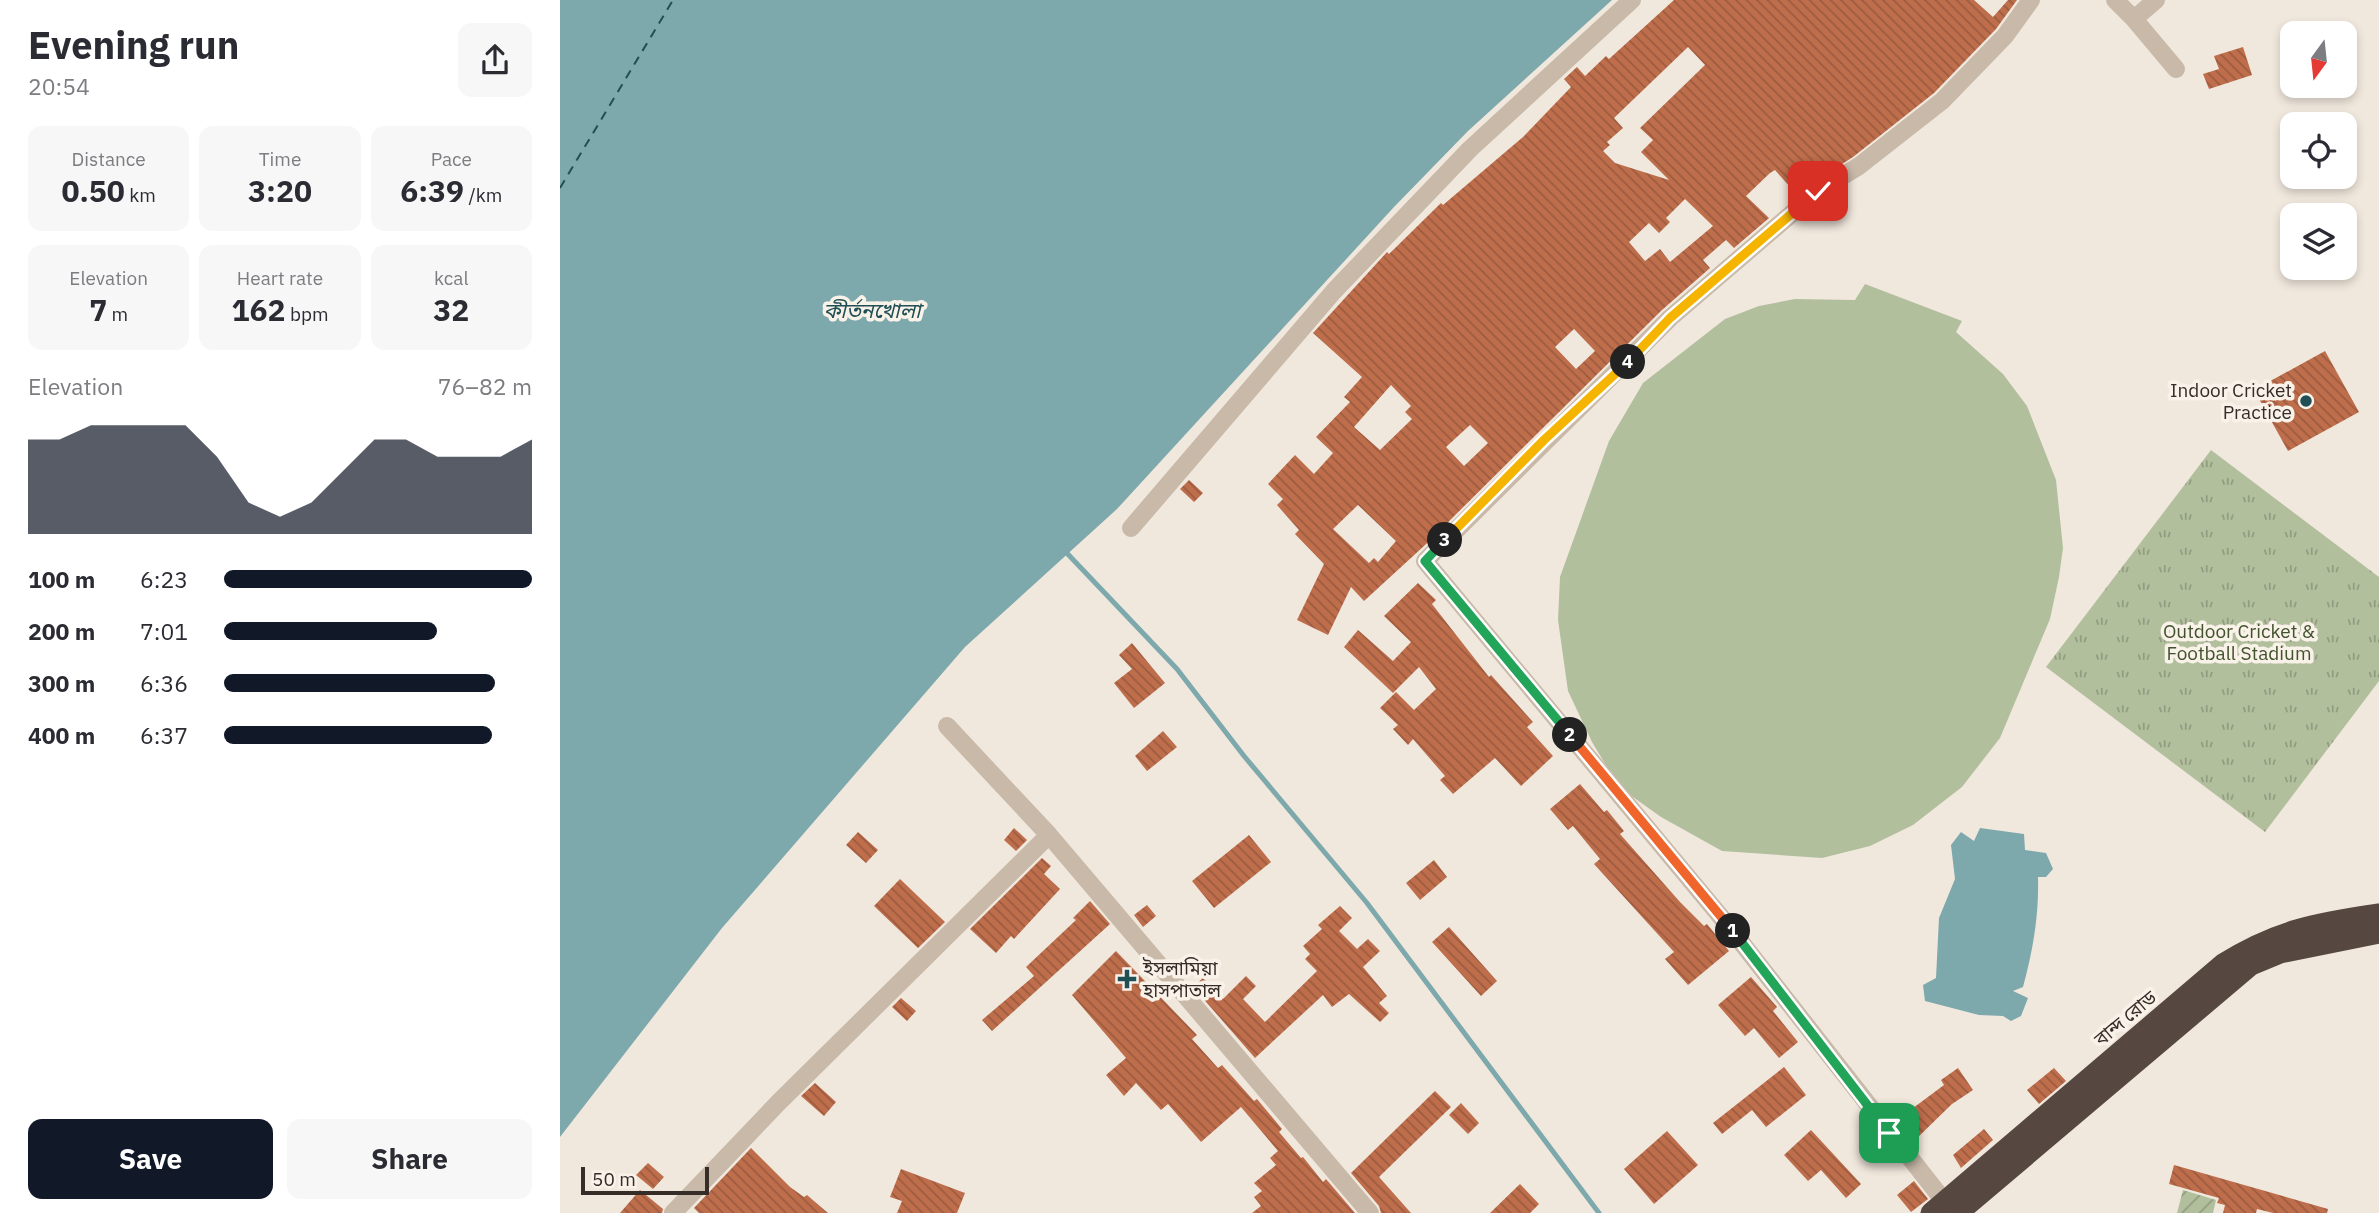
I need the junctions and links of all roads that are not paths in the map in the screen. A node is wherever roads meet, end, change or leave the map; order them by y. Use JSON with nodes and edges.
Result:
{"nodes":[{"id":1,"x":1632,"y":0,"type":"edge"},
{"id":2,"x":2031,"y":0,"type":"edge"},
{"id":3,"x":2115,"y":0,"type":"edge"},
{"id":4,"x":2157,"y":0,"type":"edge"},
{"id":5,"x":2134,"y":19,"type":"junction"},
{"id":6,"x":2176,"y":69,"type":"dead end"},
{"id":7,"x":1131,"y":528,"type":"dead end"},
{"id":8,"x":947,"y":726,"type":"dead end"},
{"id":9,"x":1049,"y":835,"type":"junction"},
{"id":10,"x":2379,"y":914,"type":"edge"},
{"id":11,"x":2379,"y":933,"type":"edge"},
{"id":12,"x":1947,"y":1210,"type":"edge"},
{"id":13,"x":673,"y":1213,"type":"edge"},
{"id":14,"x":1370,"y":1213,"type":"edge"}],
"edges":[{"from":1,"to":7,"type":"street"},
{"from":2,"to":12,"type":"street"},
{"from":3,"to":5,"type":"street"},
{"from":4,"to":5,"type":"street"},
{"from":5,"to":6,"type":"street"},
{"from":8,"to":9,"type":"street"},
{"from":9,"to":13,"type":"street"},
{"from":9,"to":14,"type":"street"},
{"from":10,"to":12,"type":"highway","name":"বান্দ রোড"},
{"from":11,"to":12,"type":"highway","name":"বান্দ রোড"}]}
